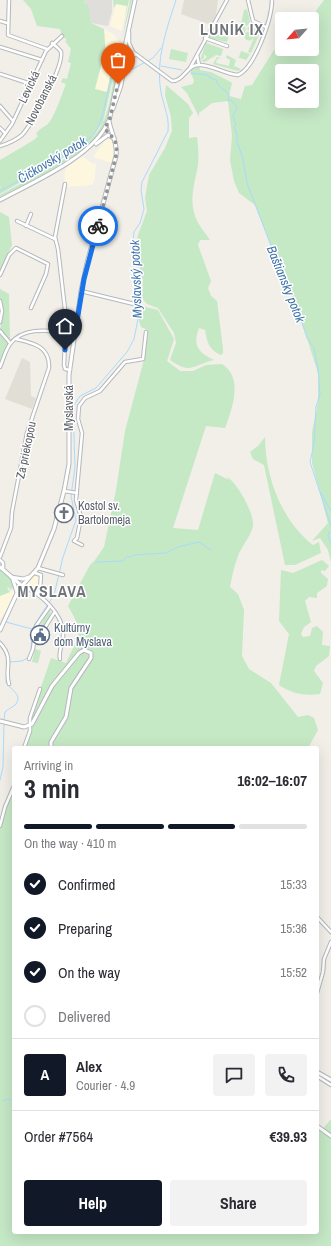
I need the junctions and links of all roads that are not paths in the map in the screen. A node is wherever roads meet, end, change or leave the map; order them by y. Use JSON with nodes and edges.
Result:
{"nodes":[{"id":1,"x":9,"y":0,"type":"edge"},
{"id":2,"x":134,"y":0,"type":"edge"},
{"id":3,"x":227,"y":0,"type":"edge"},
{"id":4,"x":248,"y":0,"type":"edge"},
{"id":5,"x":272,"y":0,"type":"edge"},
{"id":6,"x":0,"y":21,"type":"edge"},
{"id":7,"x":7,"y":23,"type":"junction"},
{"id":8,"x":266,"y":26,"type":"junction"},
{"id":9,"x":129,"y":30,"type":"junction"},
{"id":10,"x":62,"y":36,"type":"dead end"},
{"id":11,"x":205,"y":38,"type":"junction"},
{"id":12,"x":52,"y":44,"type":"junction"},
{"id":13,"x":0,"y":46,"type":"edge"},
{"id":14,"x":227,"y":46,"type":"dead end"},
{"id":15,"x":47,"y":50,"type":"junction"},
{"id":16,"x":124,"y":50,"type":"junction"},
{"id":17,"x":136,"y":55,"type":"junction"},
{"id":18,"x":197,"y":55,"type":"junction"},
{"id":19,"x":42,"y":60,"type":"junction"},
{"id":20,"x":199,"y":65,"type":"junction"},
{"id":21,"x":190,"y":68,"type":"junction"},
{"id":22,"x":0,"y":74,"type":"edge"},
{"id":23,"x":31,"y":84,"type":"junction"},
{"id":24,"x":0,"y":106,"type":"edge"},
{"id":25,"x":111,"y":115,"type":"junction"},
{"id":26,"x":13,"y":121,"type":"junction"},
{"id":27,"x":109,"y":121,"type":"junction"},
{"id":28,"x":0,"y":128,"type":"edge"},
{"id":29,"x":105,"y":129,"type":"junction"},
{"id":30,"x":6,"y":133,"type":"junction"},
{"id":31,"x":111,"y":135,"type":"junction"},
{"id":32,"x":0,"y":141,"type":"edge"},
{"id":33,"x":116,"y":143,"type":"junction"},
{"id":34,"x":0,"y":146,"type":"edge"},
{"id":35,"x":92,"y":146,"type":"junction"},
{"id":36,"x":65,"y":184,"type":"dead end"},
{"id":37,"x":0,"y":200,"type":"edge"},
{"id":38,"x":31,"y":214,"type":"dead end"},
{"id":39,"x":17,"y":221,"type":"dead end"},
{"id":40,"x":26,"y":226,"type":"junction"},
{"id":41,"x":55,"y":239,"type":"junction"},
{"id":42,"x":0,"y":275,"type":"edge"},
{"id":43,"x":82,"y":291,"type":"junction"},
{"id":44,"x":0,"y":301,"type":"edge"},
{"id":45,"x":134,"y":304,"type":"dead end"},
{"id":46,"x":31,"y":308,"type":"dead end"},
{"id":47,"x":0,"y":322,"type":"edge"},
{"id":48,"x":0,"y":331,"type":"edge"},
{"id":49,"x":66,"y":332,"type":"junction"},
{"id":50,"x":146,"y":332,"type":"dead end"},
{"id":51,"x":75,"y":333,"type":"junction"},
{"id":52,"x":16,"y":339,"type":"junction"},
{"id":53,"x":10,"y":344,"type":"junction"},
{"id":54,"x":0,"y":368,"type":"edge"},
{"id":55,"x":70,"y":370,"type":"junction"},
{"id":56,"x":64,"y":492,"type":"junction"},
{"id":57,"x":75,"y":492,"type":"junction"},
{"id":58,"x":82,"y":545,"type":"dead end"},
{"id":59,"x":0,"y":559,"type":"edge"},
{"id":60,"x":2,"y":568,"type":"edge"},
{"id":61,"x":38,"y":568,"type":"junction"},
{"id":62,"x":33,"y":574,"type":"junction"},
{"id":63,"x":63,"y":575,"type":"dead end"},
{"id":64,"x":12,"y":577,"type":"junction"},
{"id":65,"x":22,"y":586,"type":"junction"},
{"id":66,"x":37,"y":593,"type":"junction"},
{"id":67,"x":16,"y":596,"type":"junction"},
{"id":68,"x":49,"y":604,"type":"junction"},
{"id":69,"x":54,"y":613,"type":"junction"},
{"id":70,"x":36,"y":626,"type":"junction"},
{"id":71,"x":0,"y":630,"type":"edge"},
{"id":72,"x":0,"y":643,"type":"edge"},
{"id":73,"x":29,"y":659,"type":"dead end"},
{"id":74,"x":60,"y":659,"type":"dead end"},
{"id":75,"x":9,"y":684,"type":"dead end"},
{"id":76,"x":40,"y":689,"type":"dead end"},
{"id":77,"x":0,"y":721,"type":"edge"},
{"id":78,"x":30,"y":726,"type":"junction"},
{"id":79,"x":25,"y":746,"type":"edge"},
{"id":80,"x":51,"y":746,"type":"edge"},
{"id":81,"x":12,"y":791,"type":"edge"},
{"id":82,"x":0,"y":826,"type":"edge"},
{"id":83,"x":319,"y":918,"type":"edge"},
{"id":84,"x":331,"y":932,"type":"edge"},
{"id":85,"x":331,"y":942,"type":"edge"},
{"id":86,"x":319,"y":986,"type":"edge"},
{"id":87,"x":319,"y":1073,"type":"edge"},
{"id":88,"x":319,"y":1077,"type":"edge"},
{"id":89,"x":331,"y":1080,"type":"edge"},
{"id":90,"x":331,"y":1085,"type":"edge"},
{"id":91,"x":319,"y":1127,"type":"edge"},
{"id":92,"x":331,"y":1136,"type":"edge"}],
"edges":[{"from":1,"to":7,"type":"street"},
{"from":2,"to":9,"type":"street"},
{"from":3,"to":11,"type":"street"},
{"from":4,"to":8,"type":"street"},
{"from":5,"to":8,"type":"street"},
{"from":6,"to":7,"type":"street"},
{"from":7,"to":15,"type":"street"},
{"from":8,"to":20,"type":"street"},
{"from":9,"to":16,"type":"street"},
{"from":9,"to":17,"type":"street"},
{"from":10,"to":12,"type":"street","name":"Levická"},
{"from":11,"to":14,"type":"street"},
{"from":11,"to":18,"type":"street"},
{"from":12,"to":15,"type":"street","name":"Levická"},
{"from":12,"to":34,"type":"street","name":"Novobanská"},
{"from":13,"to":19,"type":"street"},
{"from":15,"to":19,"type":"street","name":"Levická"},
{"from":16,"to":17,"type":"street"},
{"from":16,"to":25,"type":"street"},
{"from":17,"to":21,"type":"street"},
{"from":17,"to":25,"type":"street"},
{"from":18,"to":20,"type":"street"},
{"from":18,"to":21,"type":"street"},
{"from":19,"to":23,"type":"street","name":"Levická"},
{"from":20,"to":21,"type":"street"},
{"from":22,"to":23,"type":"street"},
{"from":23,"to":26,"type":"street","name":"Levická"},
{"from":24,"to":26,"type":"street"},
{"from":25,"to":27,"type":"street"},
{"from":26,"to":30,"type":"street","name":"Levická"},
{"from":27,"to":29,"type":"street"},
{"from":27,"to":33,"type":"street","name":"Myslavská"},
{"from":28,"to":30,"type":"street"},
{"from":29,"to":31,"type":"street"},
{"from":29,"to":35,"type":"street"},
{"from":30,"to":32,"type":"street","name":"Levická"},
{"from":31,"to":33,"type":"street"},
{"from":31,"to":35,"type":"street"},
{"from":33,"to":43,"type":"street","name":"Myslavská"},
{"from":35,"to":37,"type":"street"},
{"from":36,"to":41,"type":"street"},
{"from":38,"to":40,"type":"street"},
{"from":39,"to":40,"type":"street"},
{"from":40,"to":41,"type":"street"},
{"from":41,"to":49,"type":"street"},
{"from":42,"to":46,"type":"street"},
{"from":43,"to":45,"type":"street"},
{"from":43,"to":51,"type":"street","name":"Myslavská"},
{"from":44,"to":47,"type":"street"},
{"from":48,"to":53,"type":"street"},
{"from":49,"to":51,"type":"street"},
{"from":49,"to":52,"type":"street"},
{"from":49,"to":55,"type":"street"},
{"from":50,"to":57,"type":"street"},
{"from":51,"to":55,"type":"street","name":"Myslavská"},
{"from":52,"to":53,"type":"street"},
{"from":52,"to":59,"type":"street","name":"Za priekopou"},
{"from":53,"to":54,"type":"street"},
{"from":55,"to":56,"type":"street","name":"Myslavská"},
{"from":56,"to":57,"type":"street"},
{"from":56,"to":61,"type":"street","name":"Myslavská"},
{"from":57,"to":58,"type":"street"},
{"from":59,"to":60,"type":"street"},
{"from":60,"to":64,"type":"street"},
{"from":61,"to":62,"type":"street","name":"Myslavská"},
{"from":61,"to":63,"type":"street"},
{"from":62,"to":64,"type":"street"},
{"from":62,"to":65,"type":"street","name":"Myslavská"},
{"from":62,"to":66,"type":"street"},
{"from":64,"to":65,"type":"street"},
{"from":64,"to":67,"type":"street"},
{"from":65,"to":66,"type":"street"},
{"from":65,"to":67,"type":"street","name":"Myslavská"},
{"from":66,"to":68,"type":"street"},
{"from":67,"to":71,"type":"street","name":"Myslavská"},
{"from":68,"to":69,"type":"street"},
{"from":68,"to":70,"type":"street"},
{"from":69,"to":70,"type":"street"},
{"from":69,"to":74,"type":"street"},
{"from":70,"to":73,"type":"street"},
{"from":72,"to":75,"type":"street"},
{"from":76,"to":78,"type":"street"},
{"from":77,"to":78,"type":"street"},
{"from":78,"to":79,"type":"street"},
{"from":78,"to":80,"type":"street"},
{"from":81,"to":82,"type":"street"},
{"from":83,"to":84,"type":"street"},
{"from":85,"to":86,"type":"street"},
{"from":87,"to":89,"type":"street"},
{"from":88,"to":90,"type":"street"},
{"from":91,"to":92,"type":"street"}]}
